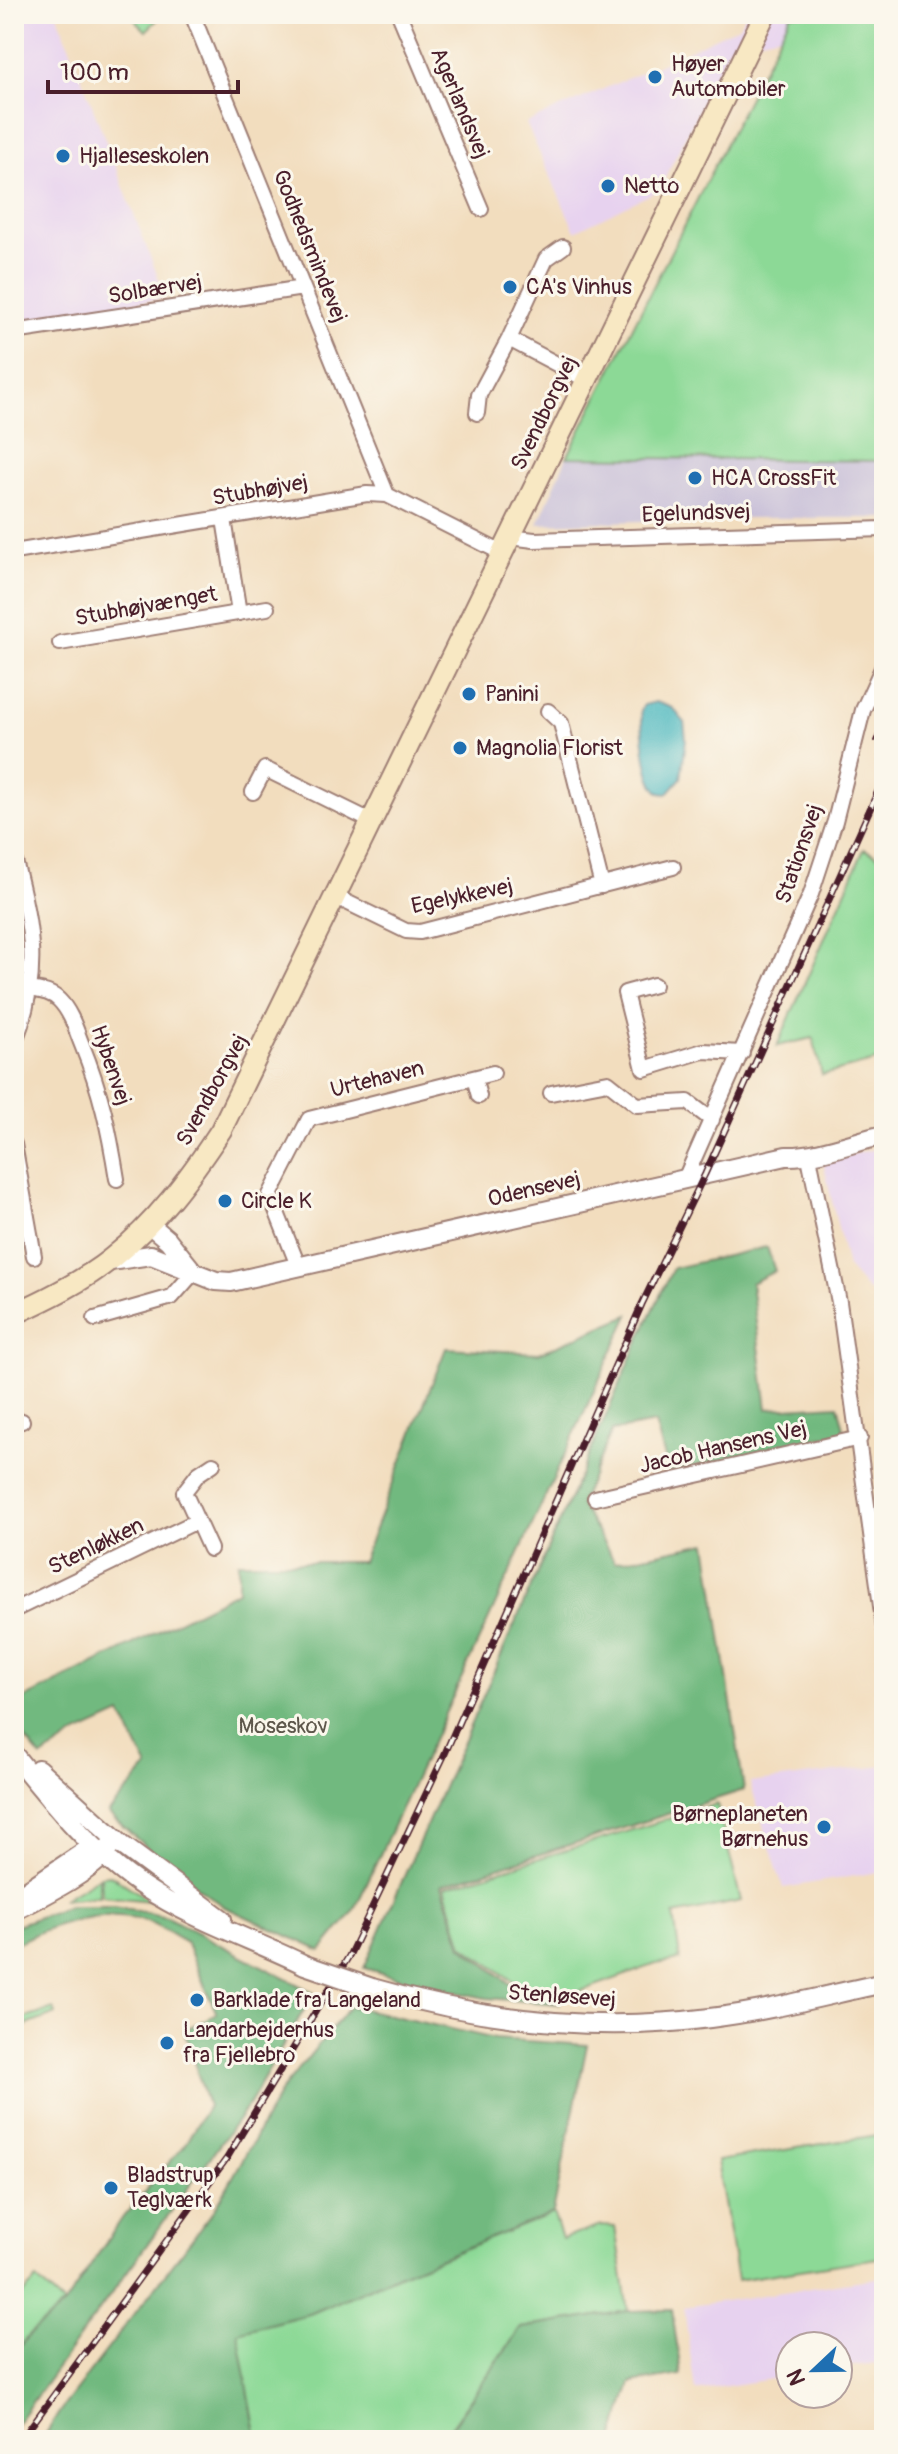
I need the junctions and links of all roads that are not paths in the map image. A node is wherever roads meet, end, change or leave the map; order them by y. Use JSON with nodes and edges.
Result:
{"nodes":[{"id":1,"x":192,"y":14,"type":"edge"},
{"id":2,"x":399,"y":14,"type":"edge"},
{"id":3,"x":765,"y":18,"type":"edge"},
{"id":4,"x":481,"y":209,"type":"dead end"},
{"id":5,"x":563,"y":247,"type":"dead end"},
{"id":6,"x":303,"y":288,"type":"junction"},
{"id":7,"x":14,"y":332,"type":"edge"},
{"id":8,"x":509,"y":339,"type":"junction"},
{"id":9,"x":587,"y":380,"type":"junction"},
{"id":10,"x":477,"y":413,"type":"dead end"},
{"id":11,"x":387,"y":495,"type":"junction"},
{"id":12,"x":224,"y":519,"type":"junction"},
{"id":13,"x":884,"y":529,"type":"edge"},
{"id":14,"x":506,"y":545,"type":"junction"},
{"id":15,"x":14,"y":552,"type":"edge"},
{"id":16,"x":267,"y":608,"type":"dead end"},
{"id":17,"x":239,"y":613,"type":"junction"},
{"id":18,"x":60,"y":643,"type":"dead end"},
{"id":19,"x":884,"y":664,"type":"edge"},
{"id":20,"x":548,"y":711,"type":"dead end"},
{"id":21,"x":253,"y":792,"type":"dead end"},
{"id":22,"x":373,"y":822,"type":"junction"},
{"id":23,"x":14,"y":858,"type":"edge"},
{"id":24,"x":673,"y":867,"type":"dead end"},
{"id":25,"x":602,"y":886,"type":"junction"},
{"id":26,"x":336,"y":897,"type":"junction"},
{"id":27,"x":654,"y":985,"type":"dead end"},
{"id":28,"x":30,"y":989,"type":"junction"},
{"id":29,"x":14,"y":1044,"type":"edge"},
{"id":30,"x":742,"y":1053,"type":"junction"},
{"id":31,"x":493,"y":1073,"type":"dead end"},
{"id":32,"x":474,"y":1078,"type":"junction"},
{"id":33,"x":551,"y":1093,"type":"dead end"},
{"id":34,"x":479,"y":1096,"type":"dead end"},
{"id":35,"x":712,"y":1120,"type":"junction"},
{"id":36,"x":884,"y":1135,"type":"edge"},
{"id":37,"x":14,"y":1144,"type":"edge"},
{"id":38,"x":809,"y":1157,"type":"junction"},
{"id":39,"x":117,"y":1179,"type":"dead end"},
{"id":40,"x":685,"y":1179,"type":"junction"},
{"id":41,"x":149,"y":1224,"type":"junction"},
{"id":42,"x":34,"y":1256,"type":"dead end"},
{"id":43,"x":110,"y":1261,"type":"junction"},
{"id":44,"x":299,"y":1268,"type":"junction"},
{"id":45,"x":194,"y":1272,"type":"junction"},
{"id":46,"x":14,"y":1314,"type":"edge"},
{"id":47,"x":95,"y":1319,"type":"dead end"},
{"id":48,"x":860,"y":1438,"type":"junction"},
{"id":49,"x":213,"y":1464,"type":"dead end"},
{"id":50,"x":595,"y":1498,"type":"dead end"},
{"id":51,"x":197,"y":1521,"type":"junction"},
{"id":52,"x":210,"y":1549,"type":"dead end"},
{"id":53,"x":14,"y":1610,"type":"edge"},
{"id":54,"x":884,"y":1628,"type":"edge"},
{"id":55,"x":14,"y":1746,"type":"edge"},
{"id":56,"x":14,"y":1755,"type":"edge"},
{"id":57,"x":104,"y":1846,"type":"junction"},
{"id":58,"x":14,"y":1899,"type":"edge"},
{"id":59,"x":14,"y":1911,"type":"edge"},
{"id":60,"x":884,"y":1983,"type":"edge"}],
"edges":[{"from":1,"to":6,"type":"street","name":"Godhedsmindevej"},
{"from":2,"to":4,"type":"street","name":"Agerlandsvej"},
{"from":3,"to":9,"type":"main road","name":"Svendborgvej"},
{"from":5,"to":8,"type":"street"},
{"from":6,"to":7,"type":"street","name":"Solbærvej"},
{"from":6,"to":11,"type":"street","name":"Godhedsmindevej"},
{"from":8,"to":9,"type":"street"},
{"from":8,"to":10,"type":"street"},
{"from":9,"to":14,"type":"main road","name":"Svendborgvej"},
{"from":11,"to":12,"type":"street","name":"Stubhøjvej"},
{"from":11,"to":14,"type":"street"},
{"from":12,"to":15,"type":"street","name":"Stubhøjvej"},
{"from":12,"to":17,"type":"street","name":"Stubhøjvænget"},
{"from":13,"to":14,"type":"street","name":"Egelundsvej"},
{"from":14,"to":22,"type":"main road","name":"Svendborgvej"},
{"from":16,"to":17,"type":"street","name":"Stubhøjvænget"},
{"from":17,"to":18,"type":"street","name":"Stubhøjvænget"},
{"from":19,"to":30,"type":"street","name":"Stationsvej"},
{"from":20,"to":25,"type":"street"},
{"from":21,"to":22,"type":"street"},
{"from":22,"to":26,"type":"main road","name":"Svendborgvej"},
{"from":23,"to":28,"type":"street"},
{"from":24,"to":25,"type":"street","name":"Egelykkevej"},
{"from":25,"to":26,"type":"street","name":"Egelykkevej"},
{"from":26,"to":41,"type":"main road","name":"Svendborgvej"},
{"from":27,"to":30,"type":"street"},
{"from":28,"to":29,"type":"street"},
{"from":28,"to":39,"type":"street","name":"Hybenvej"},
{"from":30,"to":35,"type":"street","name":"Stationsvej"},
{"from":31,"to":32,"type":"street","name":"Urtehaven"},
{"from":32,"to":34,"type":"street"},
{"from":32,"to":44,"type":"street","name":"Urtehaven"},
{"from":33,"to":35,"type":"street"},
{"from":35,"to":40,"type":"street","name":"Stationsvej"},
{"from":36,"to":38,"type":"street","name":"Odensevej"},
{"from":37,"to":42,"type":"street"},
{"from":38,"to":40,"type":"street","name":"Odensevej"},
{"from":38,"to":48,"type":"street"},
{"from":40,"to":44,"type":"street","name":"Odensevej"},
{"from":41,"to":43,"type":"main road","name":"Svendborgvej"},
{"from":41,"to":45,"type":"street"},
{"from":43,"to":45,"type":"street","name":"Odensevej"},
{"from":43,"to":46,"type":"main road","name":"Svendborgvej"},
{"from":44,"to":45,"type":"street","name":"Odensevej"},
{"from":45,"to":47,"type":"street"},
{"from":48,"to":50,"type":"street","name":"Jacob Hansens Vej"},
{"from":48,"to":54,"type":"street"},
{"from":49,"to":51,"type":"street"},
{"from":51,"to":52,"type":"street"},
{"from":51,"to":53,"type":"street","name":"Stenløkken"},
{"from":55,"to":57,"type":"street"},
{"from":56,"to":57,"type":"street"},
{"from":57,"to":58,"type":"street"},
{"from":57,"to":59,"type":"street"},
{"from":57,"to":60,"type":"street","name":"Stenløsevej","bridge":true}]}
